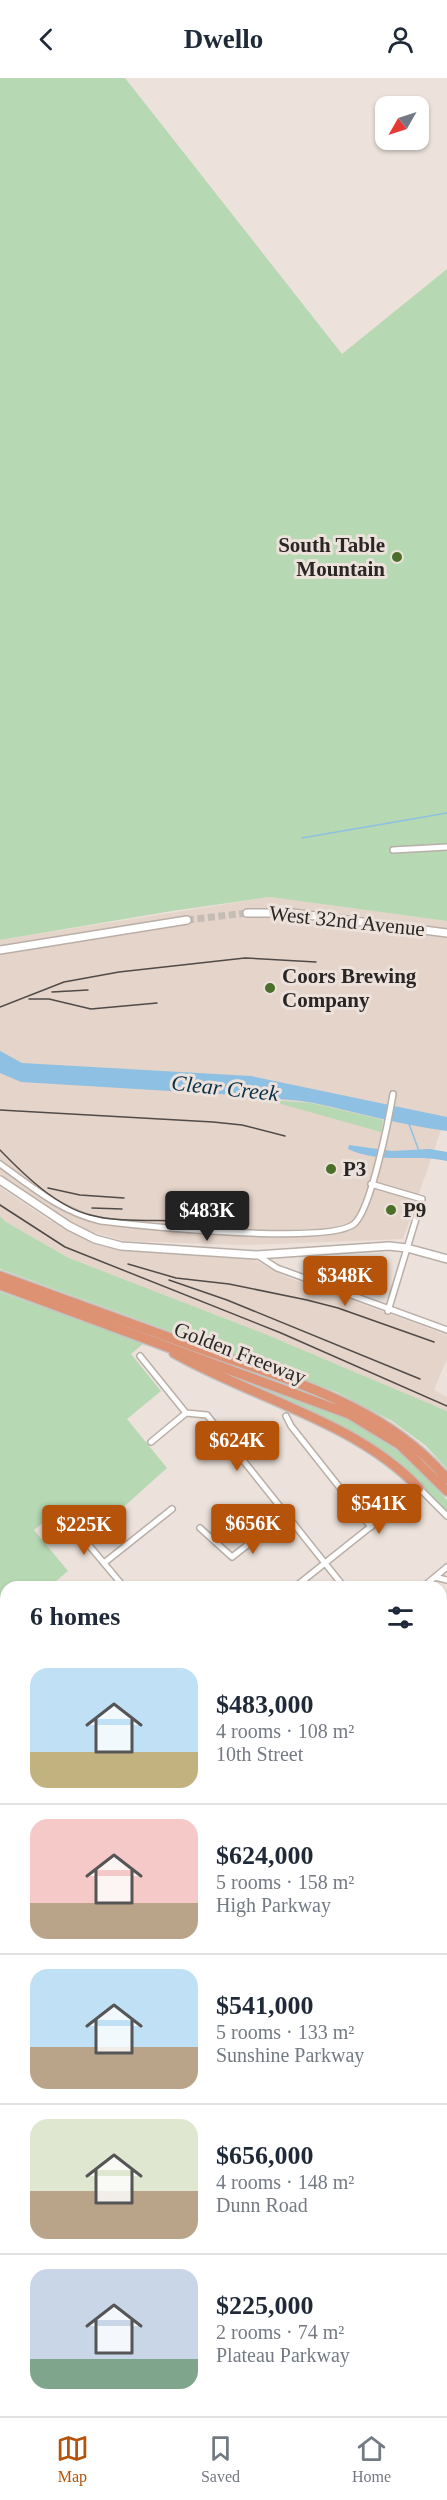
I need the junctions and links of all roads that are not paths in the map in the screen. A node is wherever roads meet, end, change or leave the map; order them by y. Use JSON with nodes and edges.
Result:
{"nodes":[{"id":1,"x":447,"y":848,"type":"edge"},
{"id":2,"x":393,"y":850,"type":"dead end"},
{"id":3,"x":247,"y":913,"type":"tunnel mouth"},
{"id":4,"x":187,"y":920,"type":"tunnel mouth"},
{"id":5,"x":447,"y":933,"type":"edge"},
{"id":6,"x":0,"y":950,"type":"edge"},
{"id":7,"x":393,"y":1094,"type":"dead end"},
{"id":8,"x":0,"y":1164,"type":"edge"},
{"id":9,"x":0,"y":1180,"type":"edge"},
{"id":10,"x":371,"y":1184,"type":"junction"},
{"id":11,"x":407,"y":1248,"type":"junction"},
{"id":12,"x":257,"y":1255,"type":"junction"},
{"id":13,"x":447,"y":1260,"type":"edge"},
{"id":14,"x":0,"y":1276,"type":"edge"},
{"id":15,"x":0,"y":1285,"type":"edge"},
{"id":16,"x":388,"y":1311,"type":"junction"},
{"id":17,"x":447,"y":1330,"type":"edge"},
{"id":18,"x":146,"y":1337,"type":"junction"},
{"id":19,"x":141,"y":1356,"type":"dead end"},
{"id":20,"x":186,"y":1413,"type":"junction"},
{"id":21,"x":286,"y":1416,"type":"dead end"},
{"id":22,"x":151,"y":1442,"type":"dead end"},
{"id":23,"x":447,"y":1479,"type":"edge"},
{"id":24,"x":419,"y":1488,"type":"junction"},
{"id":25,"x":447,"y":1491,"type":"edge"},
{"id":26,"x":172,"y":1509,"type":"dead end"},
{"id":27,"x":62,"y":1512,"type":"dead end"},
{"id":28,"x":286,"y":1515,"type":"junction"},
{"id":29,"x":447,"y":1516,"type":"edge"},
{"id":30,"x":371,"y":1527,"type":"junction"},
{"id":31,"x":200,"y":1528,"type":"dead end"},
{"id":32,"x":104,"y":1563,"type":"junction"},
{"id":33,"x":324,"y":1564,"type":"junction"},
{"id":34,"x":447,"y":1567,"type":"edge"},
{"id":35,"x":435,"y":1577,"type":"junction"},
{"id":36,"x":447,"y":1580,"type":"edge"},
{"id":37,"x":119,"y":1581,"type":"edge"},
{"id":38,"x":303,"y":1581,"type":"edge"},
{"id":39,"x":339,"y":1581,"type":"edge"},
{"id":40,"x":430,"y":1581,"type":"edge"}],
"edges":[{"from":1,"to":2,"type":"street"},
{"from":3,"to":5,"type":"street","name":"West 32nd Avenue"},
{"from":4,"to":6,"type":"street"},
{"from":7,"to":10,"type":"street"},
{"from":8,"to":10,"type":"street"},
{"from":9,"to":12,"type":"street"},
{"from":10,"to":11,"type":"street"},
{"from":11,"to":12,"type":"street"},
{"from":11,"to":13,"type":"street"},
{"from":11,"to":16,"type":"street"},
{"from":12,"to":16,"type":"street"},
{"from":14,"to":23,"type":"highway","name":"Golden Freeway"},
{"from":15,"to":18,"type":"highway","name":"Golden Freeway"},
{"from":16,"to":17,"type":"street"},
{"from":18,"to":24,"type":"highway"},
{"from":18,"to":25,"type":"highway","name":"Golden Freeway"},
{"from":19,"to":20,"type":"street"},
{"from":20,"to":22,"type":"street"},
{"from":20,"to":28,"type":"street"},
{"from":21,"to":30,"type":"street"},
{"from":24,"to":29,"type":"street"},
{"from":24,"to":30,"type":"street"},
{"from":26,"to":32,"type":"street"},
{"from":27,"to":32,"type":"street"},
{"from":28,"to":31,"type":"street"},
{"from":28,"to":33,"type":"street"},
{"from":30,"to":33,"type":"street"},
{"from":32,"to":37,"type":"street"},
{"from":33,"to":38,"type":"street"},
{"from":33,"to":39,"type":"street"},
{"from":34,"to":35,"type":"street"},
{"from":35,"to":36,"type":"street"},
{"from":35,"to":40,"type":"street"}]}
